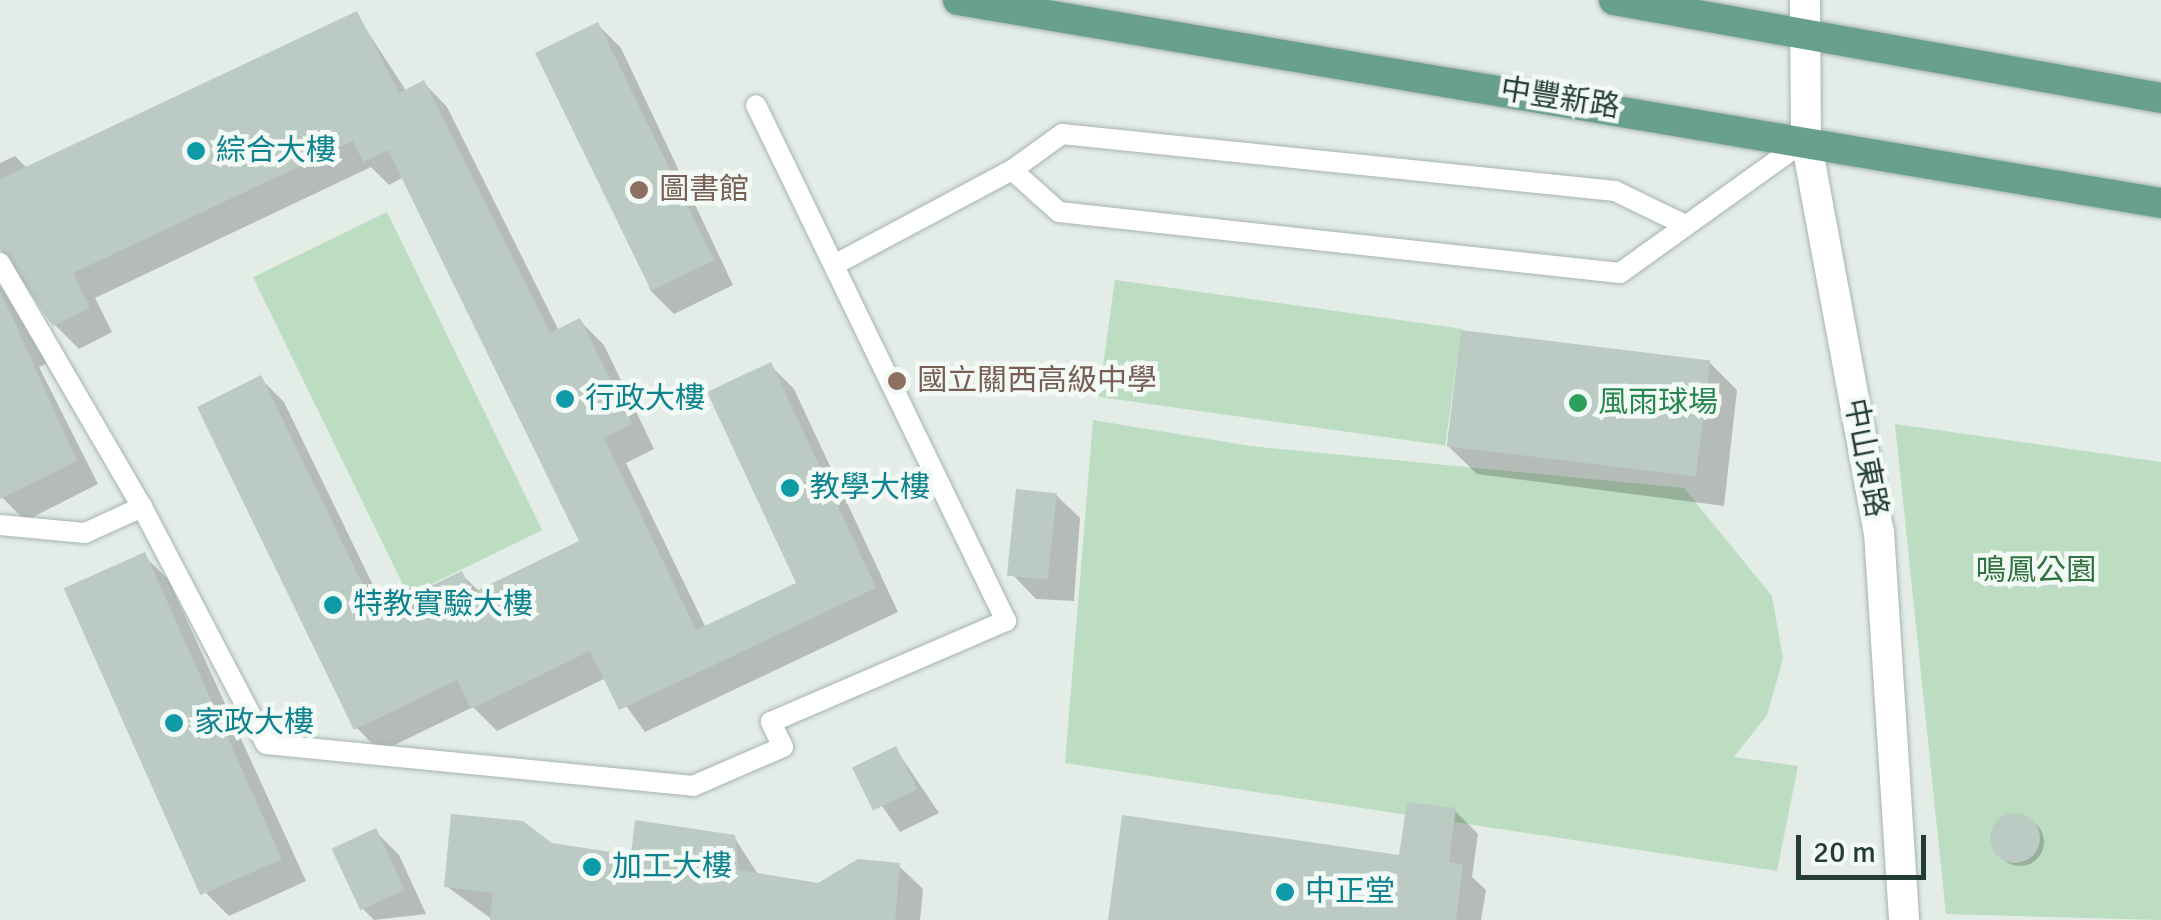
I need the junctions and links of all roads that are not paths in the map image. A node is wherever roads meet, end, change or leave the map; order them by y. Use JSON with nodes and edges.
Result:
{"nodes":[{"id":1,"x":958,"y":0,"type":"edge"},
{"id":2,"x":1614,"y":0,"type":"edge"},
{"id":3,"x":1804,"y":15,"type":"edge"},
{"id":4,"x":2161,"y":98,"type":"edge"},
{"id":5,"x":756,"y":105,"type":"dead end"},
{"id":6,"x":1806,"y":140,"type":"junction"},
{"id":7,"x":1012,"y":170,"type":"junction"},
{"id":8,"x":2161,"y":204,"type":"edge"},
{"id":9,"x":1682,"y":224,"type":"junction"},
{"id":10,"x":0,"y":263,"type":"edge"},
{"id":11,"x":834,"y":265,"type":"junction"},
{"id":12,"x":142,"y":508,"type":"junction"},
{"id":13,"x":0,"y":525,"type":"edge"},
{"id":14,"x":1904,"y":920,"type":"edge"}],
"edges":[{"from":1,"to":6,"type":"main road","name":"中豐新路"},
{"from":2,"to":3,"type":"main road"},
{"from":3,"to":4,"type":"main road"},
{"from":3,"to":6,"type":"street","name":"中山東路"},
{"from":5,"to":11,"type":"lane"},
{"from":6,"to":8,"type":"main road","name":"中豐新路"},
{"from":6,"to":9,"type":"lane"},
{"from":6,"to":14,"type":"street","name":"中山東路"},
{"from":7,"to":9,"type":"lane"},
{"from":7,"to":9,"type":"lane"},
{"from":7,"to":11,"type":"lane"},
{"from":10,"to":12,"type":"lane"},
{"from":11,"to":12,"type":"lane"},
{"from":12,"to":13,"type":"lane"}]}
